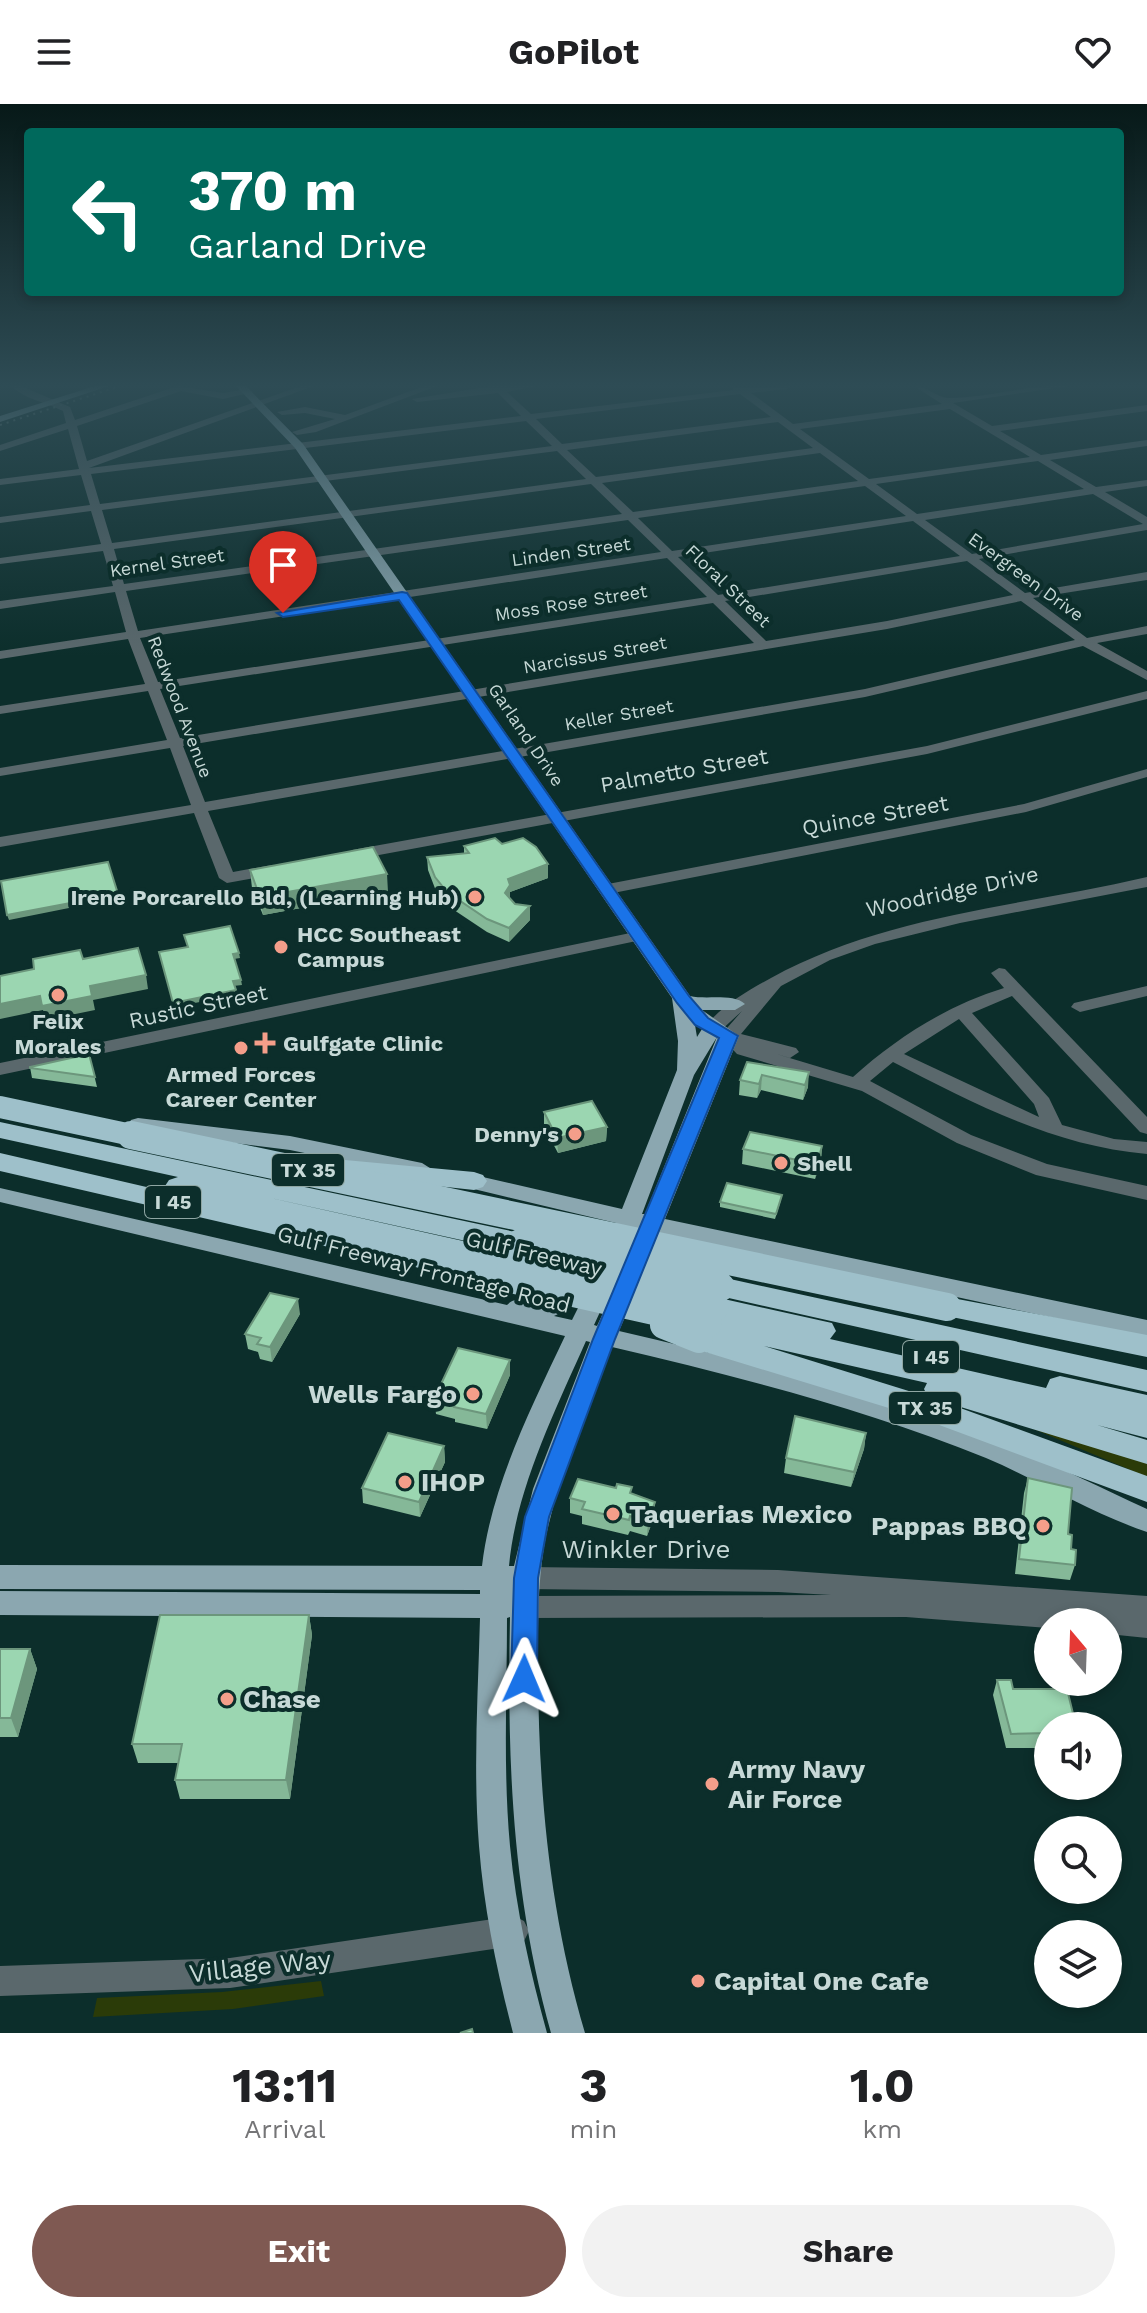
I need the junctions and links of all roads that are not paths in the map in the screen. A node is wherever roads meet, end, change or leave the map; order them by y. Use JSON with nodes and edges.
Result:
{"nodes":[{"id":1,"x":39,"y":476,"type":"edge"},
{"id":2,"x":86,"y":476,"type":"edge"},
{"id":3,"x":319,"y":476,"type":"edge"},
{"id":4,"x":344,"y":476,"type":"edge"},
{"id":5,"x":588,"y":476,"type":"edge"},
{"id":6,"x":630,"y":476,"type":"edge"},
{"id":7,"x":857,"y":476,"type":"edge"},
{"id":8,"x":917,"y":476,"type":"edge"},
{"id":9,"x":1069,"y":476,"type":"edge"},
{"id":10,"x":321,"y":479,"type":"junction"},
{"id":11,"x":593,"y":481,"type":"junction"},
{"id":12,"x":0,"y":482,"type":"edge"},
{"id":13,"x":867,"y":483,"type":"junction"},
{"id":14,"x":1147,"y":483,"type":"edge"},
{"id":15,"x":1094,"y":491,"type":"junction"},
{"id":16,"x":96,"y":508,"type":"junction"},
{"id":17,"x":345,"y":514,"type":"junction"},
{"id":18,"x":630,"y":517,"type":"junction"},
{"id":19,"x":915,"y":518,"type":"junction"},
{"id":20,"x":0,"y":520,"type":"edge"},
{"id":21,"x":1147,"y":524,"type":"edge"},
{"id":22,"x":108,"y":547,"type":"junction"},
{"id":23,"x":373,"y":553,"type":"junction"},
{"id":24,"x":671,"y":556,"type":"junction"},
{"id":25,"x":965,"y":556,"type":"junction"},
{"id":26,"x":0,"y":561,"type":"edge"},
{"id":27,"x":1147,"y":576,"type":"edge"},
{"id":28,"x":118,"y":588,"type":"junction"},
{"id":29,"x":402,"y":596,"type":"junction"},
{"id":30,"x":1021,"y":597,"type":"junction"},
{"id":31,"x":716,"y":599,"type":"junction"},
{"id":32,"x":0,"y":605,"type":"edge"},
{"id":33,"x":1147,"y":630,"type":"edge"},
{"id":34,"x":133,"y":635,"type":"junction"},
{"id":35,"x":1084,"y":641,"type":"junction"},
{"id":36,"x":434,"y":642,"type":"junction"},
{"id":37,"x":763,"y":645,"type":"junction"},
{"id":38,"x":0,"y":655,"type":"edge"},
{"id":39,"x":1147,"y":676,"type":"edge"},
{"id":40,"x":153,"y":686,"type":"junction"},
{"id":41,"x":471,"y":694,"type":"junction"},
{"id":42,"x":1147,"y":695,"type":"edge"},
{"id":43,"x":0,"y":710,"type":"edge"},
{"id":44,"x":176,"y":743,"type":"junction"},
{"id":45,"x":511,"y":751,"type":"junction"},
{"id":46,"x":0,"y":772,"type":"edge"},
{"id":47,"x":1147,"y":773,"type":"edge"},
{"id":48,"x":199,"y":807,"type":"junction"},
{"id":49,"x":555,"y":816,"type":"junction"},
{"id":50,"x":0,"y":842,"type":"edge"},
{"id":51,"x":333,"y":858,"type":"edge"},
{"id":52,"x":287,"y":867,"type":"edge"},
{"id":53,"x":1147,"y":882,"type":"edge"},
{"id":54,"x":608,"y":889,"type":"junction"},
{"id":55,"x":640,"y":936,"type":"junction"},
{"id":56,"x":999,"y":973,"type":"dead end"},
{"id":57,"x":777,"y":981,"type":"junction"},
{"id":58,"x":1015,"y":990,"type":"junction"},
{"id":59,"x":1147,"y":991,"type":"edge"},
{"id":60,"x":681,"y":996,"type":"junction"},
{"id":61,"x":735,"y":1004,"type":"junction"},
{"id":62,"x":1080,"y":1007,"type":"dead end"},
{"id":63,"x":961,"y":1011,"type":"junction"},
{"id":64,"x":721,"y":1033,"type":"junction"},
{"id":65,"x":893,"y":1055,"type":"junction"},
{"id":66,"x":0,"y":1069,"type":"edge"},
{"id":67,"x":684,"y":1075,"type":"junction"},
{"id":68,"x":857,"y":1083,"type":"junction"},
{"id":69,"x":0,"y":1104,"type":"edge"},
{"id":70,"x":1053,"y":1127,"type":"junction"},
{"id":71,"x":1147,"y":1128,"type":"edge"},
{"id":72,"x":0,"y":1130,"type":"edge"},
{"id":73,"x":29,"y":1137,"type":"junction"},
{"id":74,"x":0,"y":1146,"type":"edge"},
{"id":75,"x":1147,"y":1148,"type":"edge"},
{"id":76,"x":0,"y":1162,"type":"edge"},
{"id":77,"x":474,"y":1181,"type":"junction"},
{"id":78,"x":1147,"y":1193,"type":"edge"},
{"id":79,"x":0,"y":1195,"type":"edge"},
{"id":80,"x":533,"y":1196,"type":"junction"},
{"id":81,"x":642,"y":1221,"type":"junction"},
{"id":82,"x":800,"y":1255,"type":"junction"},
{"id":83,"x":512,"y":1261,"type":"junction"},
{"id":84,"x":384,"y":1286,"type":"junction"},
{"id":85,"x":708,"y":1323,"type":"junction"},
{"id":86,"x":1147,"y":1329,"type":"edge"},
{"id":87,"x":591,"y":1336,"type":"junction"},
{"id":88,"x":808,"y":1345,"type":"junction"},
{"id":89,"x":1147,"y":1346,"type":"edge"},
{"id":90,"x":1147,"y":1381,"type":"edge"},
{"id":91,"x":1147,"y":1407,"type":"edge"},
{"id":92,"x":1147,"y":1426,"type":"edge"},
{"id":93,"x":1147,"y":1452,"type":"edge"},
{"id":94,"x":1147,"y":1489,"type":"edge"},
{"id":95,"x":1147,"y":1521,"type":"edge"},
{"id":96,"x":0,"y":1577,"type":"edge"},
{"id":97,"x":165,"y":1577,"type":"junction"},
{"id":98,"x":213,"y":1590,"type":"junction"},
{"id":99,"x":510,"y":1592,"type":"junction"},
{"id":100,"x":0,"y":1603,"type":"edge"},
{"id":101,"x":72,"y":1603,"type":"junction"},
{"id":102,"x":1147,"y":1607,"type":"edge"},
{"id":103,"x":1034,"y":1615,"type":"edge"},
{"id":104,"x":1122,"y":1624,"type":"edge"},
{"id":105,"x":1147,"y":1627,"type":"edge"},
{"id":106,"x":511,"y":1932,"type":"junction"},
{"id":107,"x":0,"y":1981,"type":"edge"},
{"id":108,"x":530,"y":2033,"type":"edge"},
{"id":109,"x":568,"y":2033,"type":"edge"}],
"edges":[{"from":1,"to":12,"type":"street"},
{"from":2,"to":16,"type":"street"},
{"from":3,"to":10,"type":"main road","name":"Garland Drive"},
{"from":4,"to":10,"type":"street"},
{"from":5,"to":11,"type":"street","name":"Floral Street"},
{"from":6,"to":11,"type":"street"},
{"from":7,"to":13,"type":"street","name":"Evergreen Drive"},
{"from":8,"to":13,"type":"street","name":"Kernel Street"},
{"from":9,"to":15,"type":"street"},
{"from":10,"to":16,"type":"street"},
{"from":10,"to":17,"type":"main road","name":"Garland Drive"},
{"from":11,"to":17,"type":"street"},
{"from":11,"to":18,"type":"street","name":"Floral Street"},
{"from":13,"to":18,"type":"street","name":"Kernel Street"},
{"from":13,"to":19,"type":"street","name":"Evergreen Drive"},
{"from":14,"to":15,"type":"street","name":"Linden Street"},
{"from":15,"to":19,"type":"street","name":"Linden Street"},
{"from":15,"to":21,"type":"street"},
{"from":16,"to":20,"type":"street"},
{"from":16,"to":22,"type":"street","name":"Redwood Avenue"},
{"from":17,"to":22,"type":"street"},
{"from":17,"to":23,"type":"main road","name":"Garland Drive"},
{"from":18,"to":23,"type":"street","name":"Kernel Street"},
{"from":18,"to":24,"type":"street","name":"Floral Street"},
{"from":19,"to":24,"type":"street","name":"Linden Street"},
{"from":19,"to":25,"type":"street","name":"Evergreen Drive"},
{"from":21,"to":25,"type":"street","name":"Moss Rose Street"},
{"from":22,"to":26,"type":"street"},
{"from":22,"to":28,"type":"street","name":"Redwood Avenue"},
{"from":23,"to":28,"type":"street","name":"Kernel Street"},
{"from":23,"to":29,"type":"main road","name":"Garland Drive"},
{"from":24,"to":29,"type":"street","name":"Linden Street"},
{"from":24,"to":31,"type":"street","name":"Floral Street"},
{"from":25,"to":30,"type":"street","name":"Evergreen Drive"},
{"from":25,"to":31,"type":"street","name":"Moss Rose Street"},
{"from":27,"to":30,"type":"street","name":"Narcissus Street"},
{"from":28,"to":32,"type":"street","name":"Kernel Street"},
{"from":28,"to":34,"type":"street","name":"Redwood Avenue"},
{"from":29,"to":34,"type":"street","name":"Linden Street"},
{"from":29,"to":36,"type":"main road","name":"Garland Drive"},
{"from":30,"to":35,"type":"street","name":"Evergreen Drive"},
{"from":30,"to":37,"type":"street","name":"Narcissus Street"},
{"from":31,"to":36,"type":"street","name":"Moss Rose Street"},
{"from":31,"to":37,"type":"street","name":"Floral Street"},
{"from":33,"to":35,"type":"street","name":"Keller Street"},
{"from":34,"to":38,"type":"street","name":"Linden Street"},
{"from":34,"to":40,"type":"street","name":"Redwood Avenue"},
{"from":35,"to":39,"type":"street","name":"Evergreen Drive"},
{"from":35,"to":45,"type":"street","name":"Keller Street"},
{"from":36,"to":40,"type":"street","name":"Moss Rose Street"},
{"from":36,"to":41,"type":"main road","name":"Garland Drive"},
{"from":37,"to":41,"type":"street","name":"Narcissus Street"},
{"from":40,"to":43,"type":"street","name":"Moss Rose Street"},
{"from":40,"to":44,"type":"street","name":"Redwood Avenue"},
{"from":41,"to":44,"type":"street","name":"Narcissus Street"},
{"from":41,"to":45,"type":"main road","name":"Garland Drive"},
{"from":42,"to":49,"type":"street","name":"Palmetto Street"},
{"from":44,"to":46,"type":"street","name":"Narcissus Street"},
{"from":44,"to":48,"type":"street","name":"Redwood Avenue"},
{"from":45,"to":48,"type":"street","name":"Keller Street"},
{"from":45,"to":49,"type":"main road","name":"Garland Drive"},
{"from":47,"to":54,"type":"street","name":"Quince Street"},
{"from":48,"to":50,"type":"street","name":"Keller Street"},
{"from":48,"to":52,"type":"street","name":"Redwood Avenue"},
{"from":49,"to":51,"type":"street","name":"Palmetto Street"},
{"from":49,"to":54,"type":"main road","name":"Garland Drive"},
{"from":53,"to":57,"type":"street","name":"Woodridge Drive"},
{"from":54,"to":55,"type":"main road","name":"Garland Drive"},
{"from":55,"to":60,"type":"main road","name":"Garland Drive"},
{"from":55,"to":66,"type":"street","name":"Rustic Street"},
{"from":56,"to":58,"type":"street"},
{"from":57,"to":61,"type":"street","name":"Woodridge Drive"},
{"from":57,"to":64,"type":"street","name":"Woodridge Drive"},
{"from":58,"to":63,"type":"street"},
{"from":58,"to":71,"type":"street"},
{"from":59,"to":62,"type":"street"},
{"from":60,"to":61,"type":"main road"},
{"from":60,"to":64,"type":"main road","name":"Garland Drive"},
{"from":60,"to":67,"type":"main road"},
{"from":61,"to":64,"type":"street","name":"Woodridge Drive"},
{"from":63,"to":65,"type":"street"},
{"from":63,"to":70,"type":"street"},
{"from":64,"to":67,"type":"main road","name":"Woodridge Drive"},
{"from":64,"to":68,"type":"street"},
{"from":64,"to":81,"type":"main road","name":"Woodridge Drive"},
{"from":65,"to":68,"type":"street"},
{"from":65,"to":70,"type":"street"},
{"from":67,"to":81,"type":"main road","name":"Woodridge Drive"},
{"from":68,"to":78,"type":"street"},
{"from":69,"to":77,"type":"main road"},
{"from":69,"to":89,"type":"highway","number":"TX 35","bridge":true},
{"from":70,"to":75,"type":"street"},
{"from":72,"to":73,"type":"highway","name":"Gulf Freeway","number":"I 45"},
{"from":73,"to":77,"type":"highway"},
{"from":73,"to":83,"type":"highway","name":"Gulf Freeway","number":"I 45"},
{"from":74,"to":83,"type":"highway","name":"Gulf Freeway","number":"I 45"},
{"from":76,"to":83,"type":"highway","name":"Gulf Freeway","number":"I 45"},
{"from":77,"to":80,"type":"main road"},
{"from":79,"to":84,"type":"main road","name":"Gulf Freeway Frontage Road"},
{"from":80,"to":81,"type":"main road"},
{"from":80,"to":84,"type":"main road"},
{"from":81,"to":82,"type":"main road"},
{"from":81,"to":87,"type":"main road","name":"Woodridge Drive"},
{"from":82,"to":85,"type":"main road"},
{"from":82,"to":86,"type":"main road"},
{"from":83,"to":85,"type":"highway","name":"Gulf Freeway","number":"I 45","bridge":true},
{"from":83,"to":85,"type":"highway","name":"Gulf Freeway","number":"I 45","bridge":true},
{"from":84,"to":87,"type":"main road","name":"Gulf Freeway Frontage Road"},
{"from":85,"to":87,"type":"main road","name":"Gulf Freeway Frontage Road"},
{"from":85,"to":88,"type":"highway","name":"Gulf Freeway","number":"I 45"},
{"from":85,"to":90,"type":"highway","name":"Gulf Freeway","number":"I 45"},
{"from":85,"to":91,"type":"highway","name":"Gulf Freeway","number":"I 45"},
{"from":85,"to":94,"type":"highway","number":"TX 35"},
{"from":85,"to":95,"type":"main road","name":"Gulf Freeway Frontage Road"},
{"from":87,"to":99,"type":"main road","name":"Woodridge Drive"},
{"from":88,"to":92,"type":"highway","name":"Gulf Freeway","number":"I 45"},
{"from":88,"to":93,"type":"highway","number":"TX 35"},
{"from":96,"to":97,"type":"main road","name":"Winkler Drive"},
{"from":97,"to":98,"type":"main road","name":"Winkler Drive"},
{"from":97,"to":101,"type":"main road"},
{"from":98,"to":99,"type":"main road","name":"Winkler Drive"},
{"from":98,"to":101,"type":"main road","name":"Winkler Drive"},
{"from":99,"to":102,"type":"street","name":"Winkler Drive"},
{"from":99,"to":103,"type":"street","name":"Winkler Drive"},
{"from":99,"to":106,"type":"main road","name":"Woodridge Drive"},
{"from":99,"to":109,"type":"main road","name":"Woodridge Drive"},
{"from":100,"to":101,"type":"main road","name":"Winkler Drive"},
{"from":104,"to":105,"type":"street"},
{"from":106,"to":107,"type":"street","name":"Village Way"},
{"from":106,"to":108,"type":"main road","name":"Woodridge Drive"}]}
